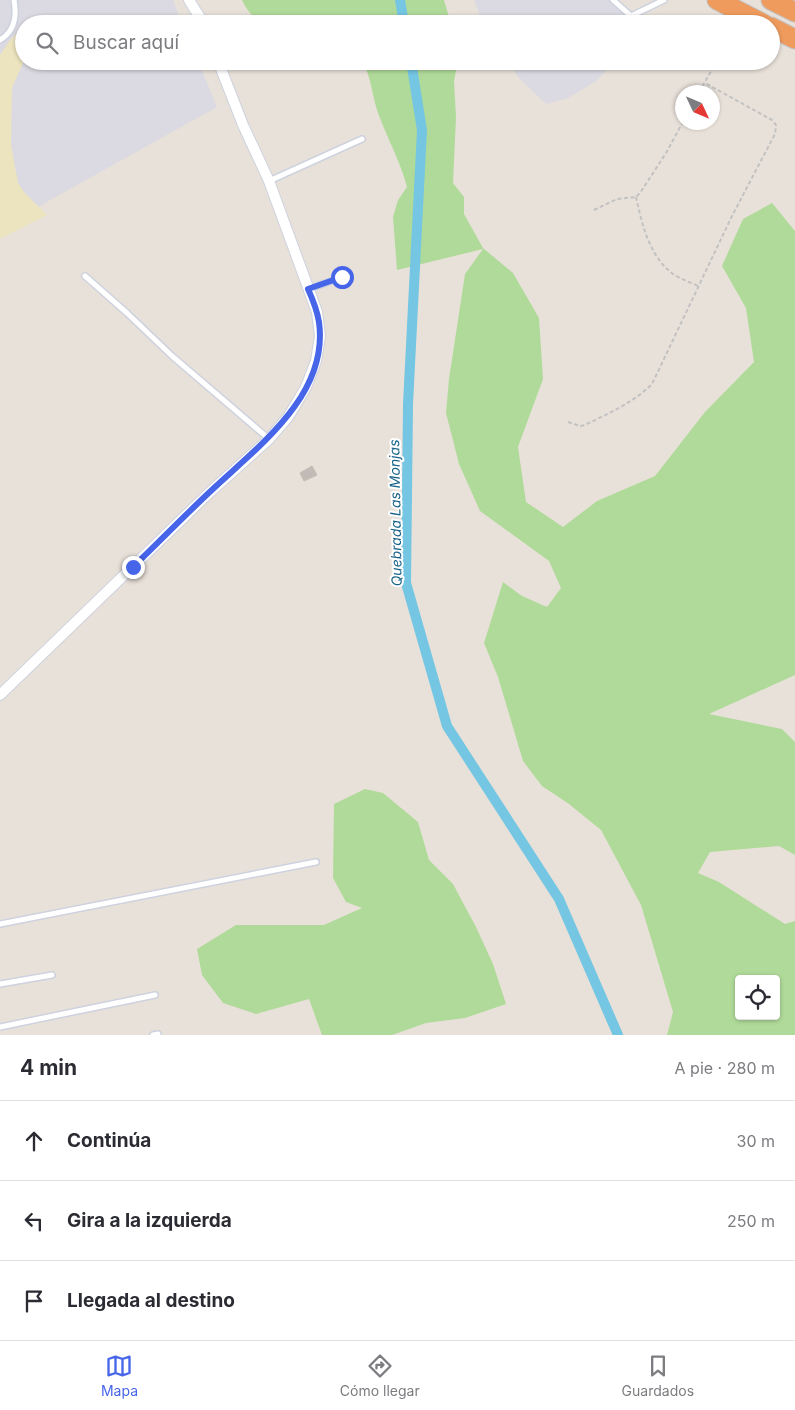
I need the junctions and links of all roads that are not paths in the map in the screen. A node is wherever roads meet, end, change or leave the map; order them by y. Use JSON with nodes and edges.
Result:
{"nodes":[{"id":1,"x":14,"y":0,"type":"edge"},
{"id":2,"x":189,"y":0,"type":"edge"},
{"id":3,"x":614,"y":0,"type":"edge"},
{"id":4,"x":664,"y":0,"type":"edge"},
{"id":5,"x":717,"y":0,"type":"edge"},
{"id":6,"x":771,"y":0,"type":"edge"},
{"id":7,"x":795,"y":12,"type":"edge"},
{"id":8,"x":16,"y":15,"type":"edge"},
{"id":9,"x":198,"y":15,"type":"edge"},
{"id":10,"x":630,"y":15,"type":"edge"},
{"id":11,"x":633,"y":15,"type":"edge"},
{"id":12,"x":746,"y":15,"type":"edge"},
{"id":13,"x":15,"y":20,"type":"edge"},
{"id":14,"x":780,"y":32,"type":"edge"},
{"id":15,"x":795,"y":39,"type":"edge"},
{"id":16,"x":0,"y":40,"type":"edge"},
{"id":17,"x":222,"y":70,"type":"edge"},
{"id":18,"x":362,"y":139,"type":"dead end"},
{"id":19,"x":269,"y":181,"type":"junction"},
{"id":20,"x":84,"y":276,"type":"dead end"},
{"id":21,"x":342,"y":277,"type":"dead end"},
{"id":22,"x":308,"y":289,"type":"junction"},
{"id":23,"x":269,"y":439,"type":"junction"},
{"id":24,"x":0,"y":695,"type":"edge"},
{"id":25,"x":316,"y":862,"type":"dead end"},
{"id":26,"x":0,"y":924,"type":"edge"},
{"id":27,"x":52,"y":976,"type":"dead end"},
{"id":28,"x":0,"y":984,"type":"edge"},
{"id":29,"x":155,"y":995,"type":"dead end"},
{"id":30,"x":0,"y":1027,"type":"edge"}],
"edges":[{"from":1,"to":8,"type":"lane"},
{"from":2,"to":9,"type":"street"},
{"from":3,"to":10,"type":"lane"},
{"from":4,"to":11,"type":"lane"},
{"from":5,"to":12,"type":"highway"},
{"from":6,"to":7,"type":"highway"},
{"from":13,"to":16,"type":"lane"},
{"from":14,"to":15,"type":"highway"},
{"from":17,"to":19,"type":"street"},
{"from":18,"to":19,"type":"lane"},
{"from":19,"to":22,"type":"street"},
{"from":20,"to":23,"type":"lane"},
{"from":21,"to":22,"type":"lane"},
{"from":22,"to":23,"type":"street"},
{"from":23,"to":24,"type":"street"},
{"from":25,"to":26,"type":"lane"},
{"from":27,"to":28,"type":"lane"},
{"from":29,"to":30,"type":"lane"}]}
